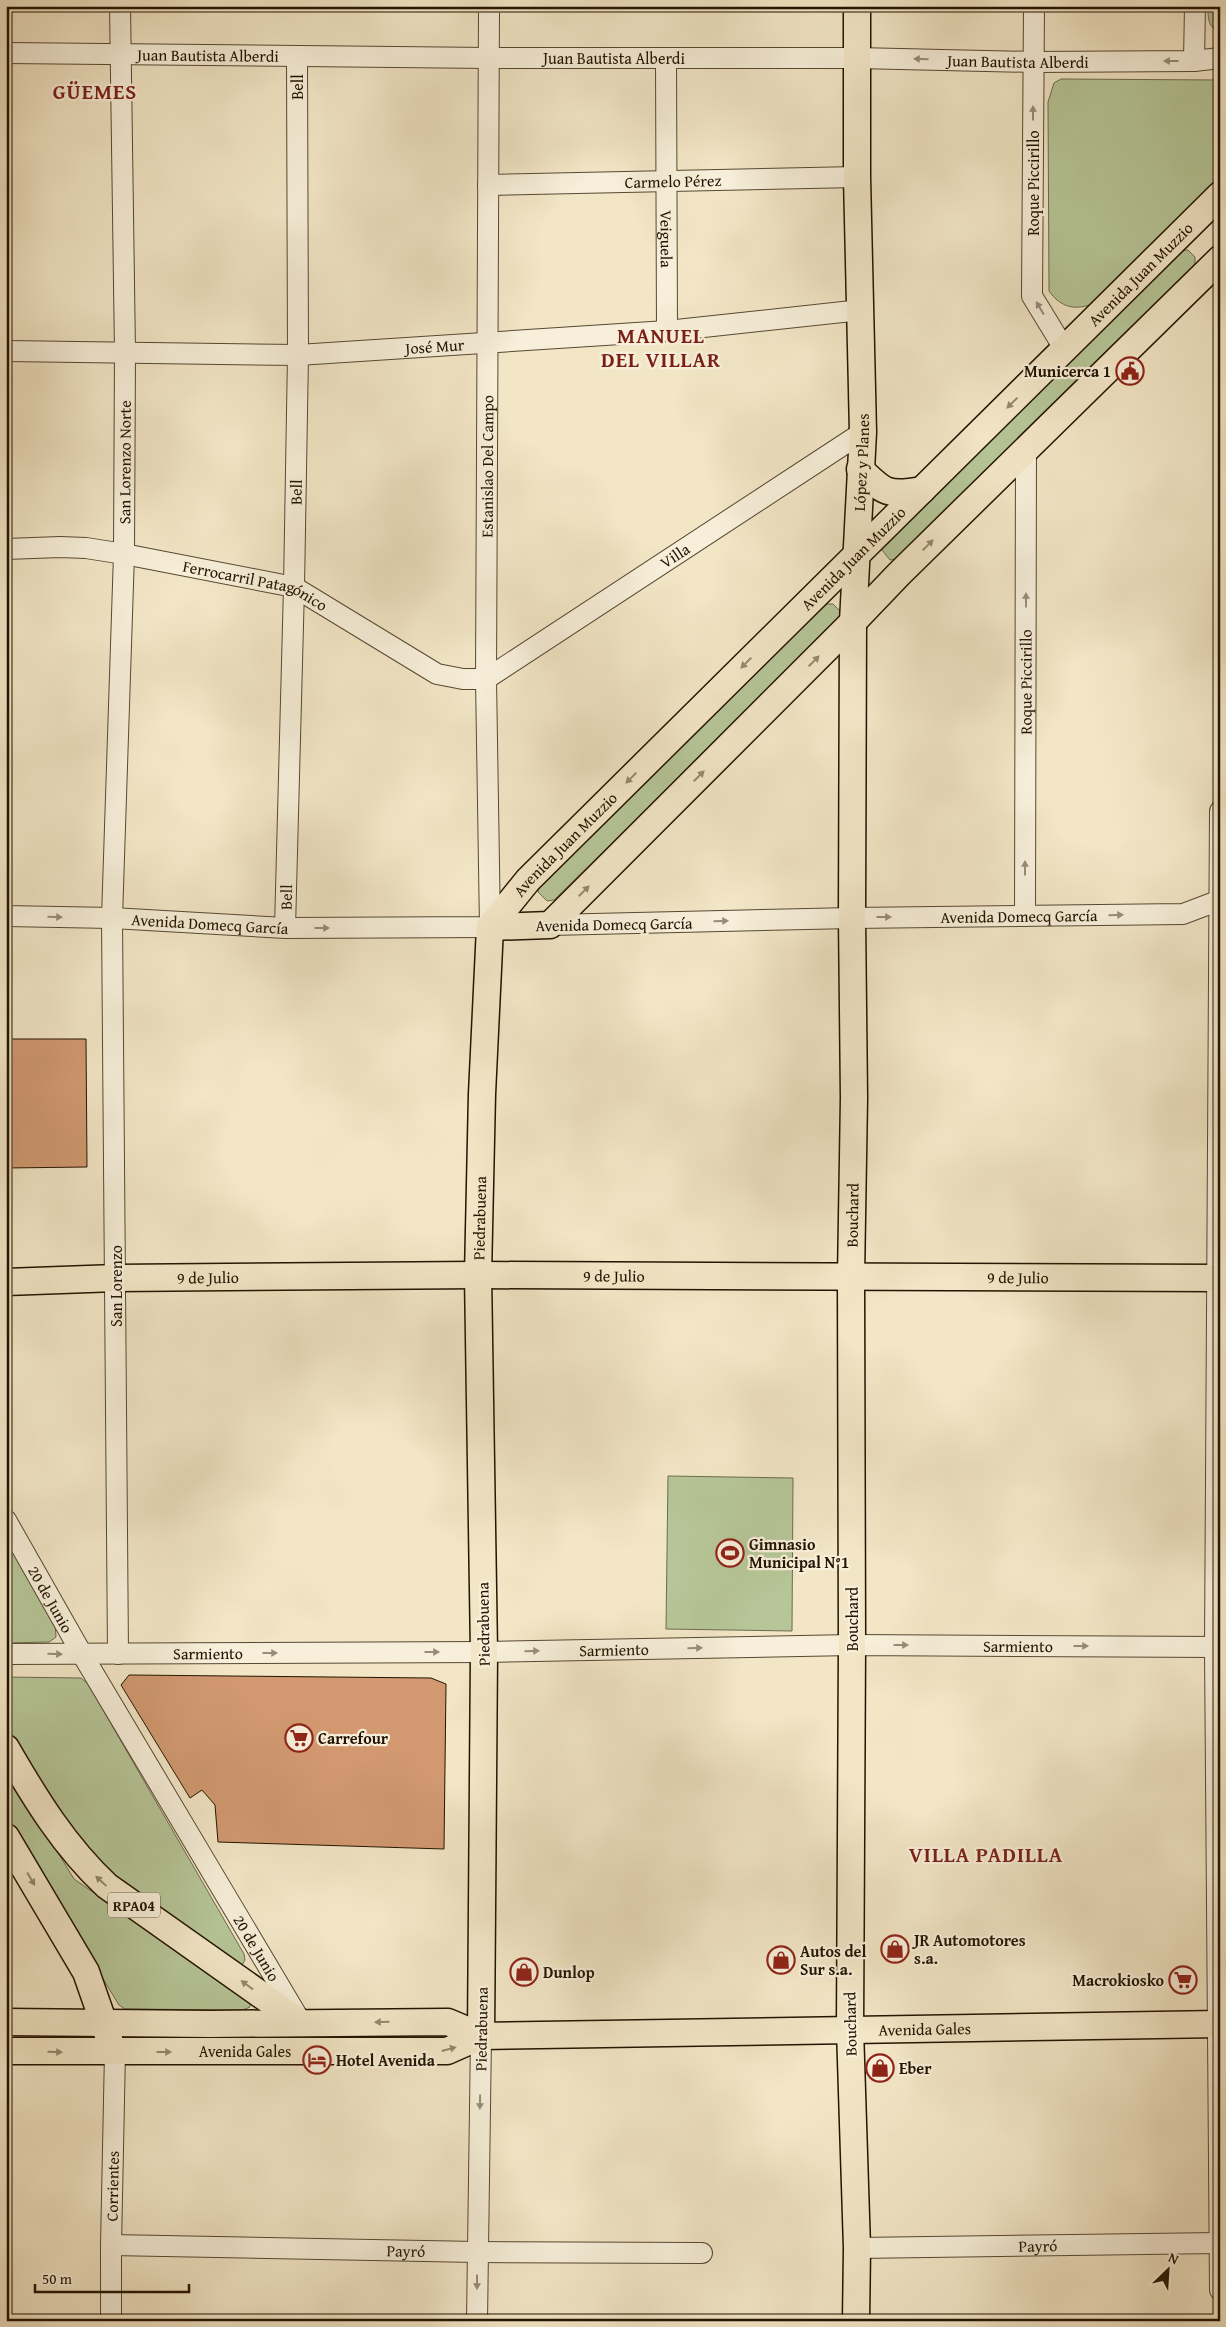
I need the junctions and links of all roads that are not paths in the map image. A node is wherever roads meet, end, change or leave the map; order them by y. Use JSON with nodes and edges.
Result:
{"nodes":[{"id":1,"x":120,"y":6,"type":"edge"},
{"id":2,"x":490,"y":6,"type":"edge"},
{"id":3,"x":857,"y":6,"type":"edge"},
{"id":4,"x":1034,"y":6,"type":"edge"},
{"id":5,"x":1195,"y":6,"type":"edge"},
{"id":6,"x":6,"y":53,"type":"edge"},
{"id":7,"x":119,"y":53,"type":"junction"},
{"id":8,"x":297,"y":56,"type":"junction"},
{"id":9,"x":488,"y":58,"type":"junction"},
{"id":10,"x":666,"y":58,"type":"junction"},
{"id":11,"x":857,"y":58,"type":"junction"},
{"id":12,"x":1220,"y":58,"type":"edge"},
{"id":13,"x":1194,"y":61,"type":"junction"},
{"id":14,"x":1034,"y":62,"type":"junction"},
{"id":15,"x":857,"y":177,"type":"junction"},
{"id":16,"x":666,"y":182,"type":"junction"},
{"id":17,"x":488,"y":185,"type":"junction"},
{"id":18,"x":1219,"y":204,"type":"edge"},
{"id":19,"x":1220,"y":259,"type":"edge"},
{"id":20,"x":861,"y":310,"type":"junction"},
{"id":21,"x":667,"y":331,"type":"junction"},
{"id":22,"x":486,"y":343,"type":"junction"},
{"id":23,"x":1065,"y":350,"type":"junction"},
{"id":24,"x":6,"y":351,"type":"edge"},
{"id":25,"x":125,"y":352,"type":"junction"},
{"id":26,"x":298,"y":355,"type":"junction"},
{"id":27,"x":863,"y":432,"type":"junction"},
{"id":28,"x":1026,"y":449,"type":"junction"},
{"id":29,"x":860,"y":469,"type":"junction"},
{"id":30,"x":922,"y":490,"type":"junction"},
{"id":31,"x":6,"y":549,"type":"edge"},
{"id":32,"x":124,"y":554,"type":"junction"},
{"id":33,"x":856,"y":554,"type":"junction"},
{"id":34,"x":294,"y":587,"type":"junction"},
{"id":35,"x":853,"y":622,"type":"junction"},
{"id":36,"x":486,"y":678,"type":"junction"},
{"id":37,"x":1220,"y":811,"type":"edge"},
{"id":38,"x":1219,"y":901,"type":"edge"},
{"id":39,"x":6,"y":916,"type":"edge"},
{"id":40,"x":1025,"y":916,"type":"junction"},
{"id":41,"x":112,"y":918,"type":"junction"},
{"id":42,"x":852,"y":918,"type":"junction"},
{"id":43,"x":550,"y":925,"type":"junction"},
{"id":44,"x":490,"y":927,"type":"junction"},
{"id":45,"x":285,"y":928,"type":"junction"},
{"id":46,"x":478,"y":1276,"type":"junction"},
{"id":47,"x":850,"y":1277,"type":"junction"},
{"id":48,"x":116,"y":1278,"type":"junction"},
{"id":49,"x":1219,"y":1278,"type":"edge"},
{"id":50,"x":6,"y":1282,"type":"edge"},
{"id":51,"x":6,"y":1520,"type":"edge"},
{"id":52,"x":852,"y":1644,"type":"junction"},
{"id":53,"x":1217,"y":1647,"type":"edge"},
{"id":54,"x":484,"y":1652,"type":"junction"},
{"id":55,"x":6,"y":1654,"type":"edge"},
{"id":56,"x":82,"y":1654,"type":"junction"},
{"id":57,"x":118,"y":1654,"type":"junction"},
{"id":58,"x":6,"y":1748,"type":"edge"},
{"id":59,"x":6,"y":1837,"type":"edge"},
{"id":60,"x":6,"y":2022,"type":"edge"},
{"id":61,"x":103,"y":2023,"type":"junction"},
{"id":62,"x":301,"y":2023,"type":"junction"},
{"id":63,"x":1219,"y":2024,"type":"edge"},
{"id":64,"x":850,"y":2030,"type":"junction"},
{"id":65,"x":481,"y":2036,"type":"junction"},
{"id":66,"x":6,"y":2051,"type":"edge"},
{"id":67,"x":115,"y":2052,"type":"junction"},
{"id":68,"x":1219,"y":2242,"type":"edge"},
{"id":69,"x":110,"y":2245,"type":"junction"},
{"id":70,"x":857,"y":2248,"type":"junction"},
{"id":71,"x":478,"y":2252,"type":"junction"},
{"id":72,"x":702,"y":2253,"type":"dead end"},
{"id":73,"x":1220,"y":2290,"type":"edge"},
{"id":74,"x":111,"y":2321,"type":"edge"},
{"id":75,"x":477,"y":2321,"type":"edge"},
{"id":76,"x":856,"y":2321,"type":"edge"}],
"edges":[{"from":1,"to":7,"type":"street","name":"San Lorenzo Norte"},
{"from":2,"to":9,"type":"street","name":"Estanislao Del Campo"},
{"from":3,"to":11,"type":"main road","name":"López y Planes"},
{"from":4,"to":14,"type":"street","name":"Roque Piccirillo"},
{"from":5,"to":13,"type":"street"},
{"from":6,"to":7,"type":"street","name":"Juan Bautista Alberdi"},
{"from":7,"to":8,"type":"street","name":"Juan Bautista Alberdi"},
{"from":7,"to":25,"type":"street","name":"San Lorenzo Norte"},
{"from":8,"to":9,"type":"street","name":"Juan Bautista Alberdi"},
{"from":8,"to":26,"type":"street","name":"Bell"},
{"from":9,"to":10,"type":"street","name":"Juan Bautista Alberdi"},
{"from":9,"to":17,"type":"street","name":"Estanislao Del Campo"},
{"from":10,"to":11,"type":"street","name":"Juan Bautista Alberdi"},
{"from":10,"to":16,"type":"street","name":"Veiguela"},
{"from":14,"to":11,"type":"street","name":"Juan Bautista Alberdi","one_way":true},
{"from":11,"to":15,"type":"main road","name":"López y Planes"},
{"from":12,"to":13,"type":"street","name":"Juan Bautista Alberdi"},
{"from":13,"to":14,"type":"street","name":"Juan Bautista Alberdi","one_way":true},
{"from":23,"to":14,"type":"street","name":"Roque Piccirillo","one_way":true},
{"from":15,"to":16,"type":"street","name":"Carmelo Pérez"},
{"from":15,"to":20,"type":"main road","name":"López y Planes"},
{"from":16,"to":17,"type":"street","name":"Carmelo Pérez"},
{"from":16,"to":21,"type":"street","name":"Veiguela"},
{"from":17,"to":22,"type":"street","name":"Estanislao Del Campo"},
{"from":18,"to":23,"type":"main road","name":"Avenida Juan Muzzio"},
{"from":19,"to":28,"type":"main road"},
{"from":20,"to":21,"type":"street","name":"José Mur"},
{"from":20,"to":27,"type":"main road","name":"López y Planes"},
{"from":21,"to":22,"type":"street","name":"José Mur"},
{"from":22,"to":26,"type":"street","name":"José Mur"},
{"from":22,"to":36,"type":"street","name":"Estanislao Del Campo"},
{"from":23,"to":30,"type":"main road","name":"Avenida Juan Muzzio","one_way":true},
{"from":24,"to":25,"type":"street","name":"José Mur"},
{"from":25,"to":26,"type":"street","name":"José Mur"},
{"from":25,"to":32,"type":"street","name":"San Lorenzo Norte"},
{"from":26,"to":34,"type":"street","name":"Bell"},
{"from":27,"to":29,"type":"main road","name":"López y Planes"},
{"from":27,"to":36,"type":"street","name":"Villa"},
{"from":35,"to":28,"type":"main road","one_way":true},
{"from":40,"to":28,"type":"street","name":"Roque Piccirillo","one_way":true},
{"from":29,"to":30,"type":"main road"},
{"from":29,"to":33,"type":"main road","name":"López y Planes"},
{"from":30,"to":33,"type":"main road","name":"Avenida Juan Muzzio"},
{"from":31,"to":32,"type":"street","name":"Ferrocarril Patagónico"},
{"from":32,"to":34,"type":"street","name":"Ferrocarril Patagónico"},
{"from":32,"to":41,"type":"street","name":"San Lorenzo Norte"},
{"from":33,"to":35,"type":"main road","name":"López y Planes"},
{"from":33,"to":44,"type":"main road","name":"Avenida Juan Muzzio","one_way":true},
{"from":34,"to":36,"type":"street","name":"Ferrocarril Patagónico"},
{"from":34,"to":45,"type":"street","name":"Bell"},
{"from":35,"to":42,"type":"main road","name":"López y Planes"},
{"from":43,"to":35,"type":"main road","one_way":true},
{"from":36,"to":44,"type":"street","name":"Estanislao Del Campo"},
{"from":37,"to":38,"type":"street"},
{"from":40,"to":38,"type":"street","name":"Avenida Domecq García","one_way":true},
{"from":38,"to":49,"type":"street"},
{"from":39,"to":41,"type":"street","name":"Avenida Domecq García","one_way":true},
{"from":42,"to":40,"type":"street","name":"Avenida Domecq García","one_way":true},
{"from":41,"to":45,"type":"street","name":"Avenida Domecq García"},
{"from":41,"to":48,"type":"street","name":"San Lorenzo"},
{"from":43,"to":42,"type":"street","name":"Avenida Domecq García","one_way":true},
{"from":42,"to":47,"type":"main road","name":"Bouchard"},
{"from":43,"to":44,"type":"main road","name":"Avenida Domecq García"},
{"from":45,"to":44,"type":"street","name":"Avenida Domecq García","one_way":true},
{"from":44,"to":46,"type":"main road","name":"Piedrabuena"},
{"from":46,"to":47,"type":"main road","name":"9 de Julio"},
{"from":46,"to":48,"type":"main road","name":"9 de Julio"},
{"from":46,"to":54,"type":"main road","name":"Piedrabuena"},
{"from":47,"to":49,"type":"main road","name":"9 de Julio"},
{"from":47,"to":52,"type":"main road","name":"Bouchard"},
{"from":48,"to":50,"type":"main road","name":"9 de Julio"},
{"from":48,"to":57,"type":"street","name":"San Lorenzo"},
{"from":49,"to":53,"type":"street"},
{"from":51,"to":56,"type":"street","name":"20 de Junio"},
{"from":52,"to":53,"type":"street","name":"Sarmiento","one_way":true},
{"from":54,"to":52,"type":"street","name":"Sarmiento","one_way":true},
{"from":52,"to":64,"type":"main road","name":"Bouchard"},
{"from":53,"to":63,"type":"street"},
{"from":57,"to":54,"type":"street","name":"Sarmiento","one_way":true},
{"from":54,"to":65,"type":"main road","name":"Piedrabuena"},
{"from":55,"to":56,"type":"street","name":"Sarmiento","one_way":true},
{"from":56,"to":57,"type":"street","name":"Sarmiento"},
{"from":56,"to":62,"type":"street","name":"20 de Junio"},
{"from":62,"to":58,"type":"main road","name":"20 de Junio","number":"RPA04","one_way":true},
{"from":59,"to":61,"type":"main road","one_way":true},
{"from":60,"to":61,"type":"main road","name":"Avenida Gales"},
{"from":61,"to":62,"type":"main road","name":"Avenida Gales"},
{"from":61,"to":67,"type":"main road"},
{"from":65,"to":62,"type":"main road","name":"Avenida Gales","one_way":true},
{"from":63,"to":64,"type":"main road","name":"Avenida Gales"},
{"from":63,"to":68,"type":"street"},
{"from":64,"to":65,"type":"main road","name":"Avenida Gales"},
{"from":64,"to":70,"type":"main road","name":"Bouchard"},
{"from":67,"to":65,"type":"main road","name":"Avenida Gales","one_way":true},
{"from":65,"to":71,"type":"street","name":"Piedrabuena","one_way":true},
{"from":66,"to":67,"type":"main road","name":"Avenida Gales","one_way":true},
{"from":67,"to":69,"type":"street","name":"Corrientes"},
{"from":68,"to":70,"type":"street","name":"Payró"},
{"from":68,"to":73,"type":"street"},
{"from":69,"to":71,"type":"street","name":"Payró"},
{"from":69,"to":74,"type":"street","name":"Corrientes"},
{"from":70,"to":76,"type":"main road","name":"Bouchard"},
{"from":71,"to":72,"type":"street","name":"Payró"},
{"from":71,"to":75,"type":"street","name":"Piedrabuena","one_way":true}]}
